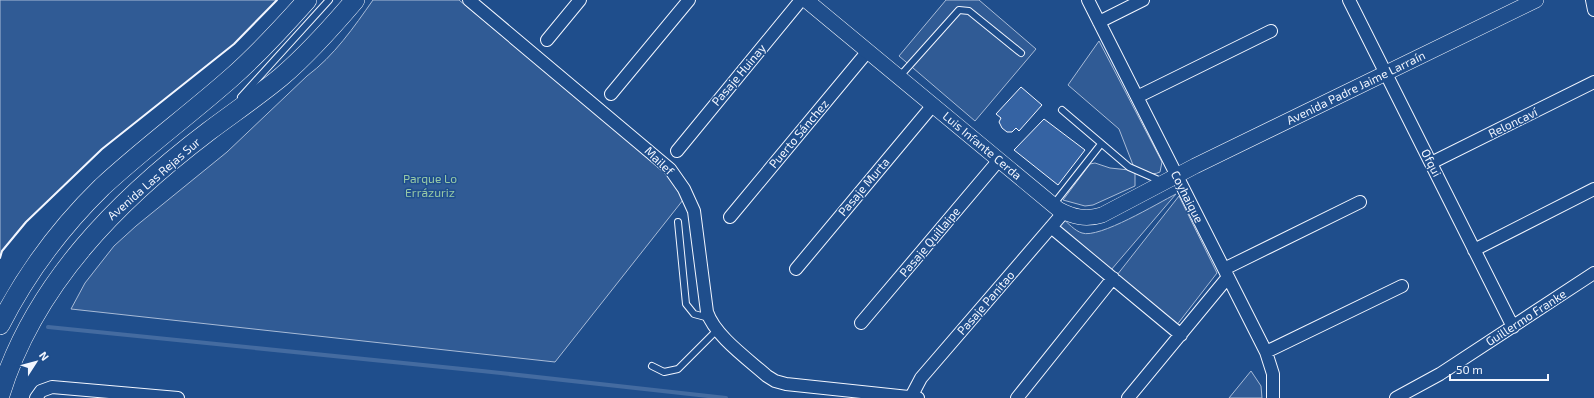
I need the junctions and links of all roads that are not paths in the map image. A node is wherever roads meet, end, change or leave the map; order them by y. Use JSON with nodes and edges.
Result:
{"nodes":[{"id":1,"x":307,"y":0,"type":"edge"},
{"id":2,"x":329,"y":0,"type":"edge"},
{"id":3,"x":355,"y":0,"type":"edge"},
{"id":4,"x":470,"y":0,"type":"edge"},
{"id":5,"x":580,"y":0,"type":"edge"},
{"id":6,"x":689,"y":0,"type":"edge"},
{"id":7,"x":801,"y":0,"type":"edge"},
{"id":8,"x":806,"y":0,"type":"edge"},
{"id":9,"x":1088,"y":0,"type":"edge"},
{"id":10,"x":1143,"y":0,"type":"edge"},
{"id":11,"x":1349,"y":0,"type":"edge"},
{"id":12,"x":1536,"y":0,"type":"edge"},
{"id":13,"x":1592,"y":0,"type":"edge"},
{"id":14,"x":1594,"y":10,"type":"edge"},
{"id":15,"x":1099,"y":22,"type":"junction"},
{"id":16,"x":1271,"y":31,"type":"dead end"},
{"id":17,"x":547,"y":40,"type":"dead end"},
{"id":18,"x":868,"y":52,"type":"junction"},
{"id":19,"x":1021,"y":53,"type":"dead end"},
{"id":20,"x":1386,"y":74,"type":"junction"},
{"id":21,"x":899,"y":77,"type":"junction"},
{"id":22,"x":1594,"y":82,"type":"edge"},
{"id":23,"x":611,"y":94,"type":"dead end"},
{"id":24,"x":1137,"y":97,"type":"junction"},
{"id":25,"x":933,"y":105,"type":"junction"},
{"id":26,"x":1062,"y":110,"type":"dead end"},
{"id":27,"x":208,"y":132,"type":"junction"},
{"id":28,"x":1101,"y":144,"type":"junction"},
{"id":29,"x":677,"y":151,"type":"dead end"},
{"id":30,"x":999,"y":160,"type":"junction"},
{"id":31,"x":1431,"y":164,"type":"junction"},
{"id":32,"x":1171,"y":179,"type":"junction"},
{"id":33,"x":1594,"y":189,"type":"edge"},
{"id":34,"x":1360,"y":202,"type":"dead end"},
{"id":35,"x":1058,"y":208,"type":"junction"},
{"id":36,"x":730,"y":217,"type":"dead end"},
{"id":37,"x":678,"y":222,"type":"dead end"},
{"id":38,"x":1051,"y":227,"type":"junction"},
{"id":39,"x":1474,"y":250,"type":"junction"},
{"id":40,"x":796,"y":269,"type":"dead end"},
{"id":41,"x":1226,"y":273,"type":"junction"},
{"id":42,"x":1594,"y":273,"type":"edge"},
{"id":43,"x":1112,"y":278,"type":"junction"},
{"id":44,"x":1402,"y":286,"type":"dead end"},
{"id":45,"x":709,"y":318,"type":"junction"},
{"id":46,"x":861,"y":323,"type":"dead end"},
{"id":47,"x":0,"y":325,"type":"edge"},
{"id":48,"x":1513,"y":327,"type":"junction"},
{"id":49,"x":717,"y":330,"type":"junction"},
{"id":50,"x":1181,"y":335,"type":"junction"},
{"id":51,"x":1266,"y":352,"type":"junction"},
{"id":52,"x":652,"y":366,"type":"dead end"},
{"id":53,"x":38,"y":395,"type":"edge"},
{"id":54,"x":0,"y":396,"type":"edge"},
{"id":55,"x":125,"y":396,"type":"edge"},
{"id":56,"x":178,"y":398,"type":"edge"},
{"id":57,"x":915,"y":398,"type":"edge"},
{"id":58,"x":1017,"y":398,"type":"edge"},
{"id":59,"x":1128,"y":398,"type":"edge"},
{"id":60,"x":1273,"y":398,"type":"edge"},
{"id":61,"x":1396,"y":398,"type":"edge"}],
"edges":[{"from":1,"to":47,"type":"main road"},
{"from":2,"to":27,"type":"lane"},
{"from":3,"to":27,"type":"main road","name":"Avenida Las Rejas Sur"},
{"from":4,"to":45,"type":"street","name":"Mailef"},
{"from":5,"to":17,"type":"street"},
{"from":6,"to":23,"type":"street"},
{"from":7,"to":29,"type":"street","name":"Pasaje Huinay"},
{"from":8,"to":18,"type":"street","name":"Luis Infante Cerda"},
{"from":9,"to":15,"type":"street","name":"Coyhaique"},
{"from":10,"to":15,"type":"street"},
{"from":11,"to":20,"type":"street","name":"Ofqui"},
{"from":12,"to":20,"type":"street","name":"Avenida Padre Jaime Larraín"},
{"from":13,"to":14,"type":"street"},
{"from":15,"to":24,"type":"street","name":"Coyhaique"},
{"from":16,"to":24,"type":"street"},
{"from":18,"to":21,"type":"street","name":"Luis Infante Cerda"},
{"from":18,"to":36,"type":"street","name":"Puerto Sánchez"},
{"from":19,"to":21,"type":"lane"},
{"from":20,"to":31,"type":"street","name":"Ofqui"},
{"from":20,"to":32,"type":"street","name":"Avenida Padre Jaime Larraín"},
{"from":21,"to":25,"type":"street","name":"Luis Infante Cerda"},
{"from":22,"to":31,"type":"street","name":"Reloncaví"},
{"from":24,"to":32,"type":"street","name":"Coyhaique"},
{"from":25,"to":30,"type":"street","name":"Luis Infante Cerda"},
{"from":25,"to":40,"type":"street","name":"Pasaje Murta"},
{"from":26,"to":28,"type":"lane"},
{"from":27,"to":54,"type":"main road","name":"Avenida Las Rejas Sur"},
{"from":28,"to":32,"type":"lane"},
{"from":28,"to":35,"type":"lane"},
{"from":30,"to":35,"type":"street","name":"Luis Infante Cerda"},
{"from":30,"to":46,"type":"street","name":"Pasaje Quillaipe"},
{"from":31,"to":39,"type":"street","name":"Ofqui"},
{"from":32,"to":35,"type":"street","name":"Luis Infante Cerda"},
{"from":32,"to":41,"type":"street","name":"Coyhaique"},
{"from":33,"to":39,"type":"street"},
{"from":34,"to":41,"type":"street"},
{"from":35,"to":38,"type":"street","name":"Pasaje Panitao"},
{"from":37,"to":45,"type":"lane"},
{"from":38,"to":43,"type":"street"},
{"from":38,"to":57,"type":"street","name":"Pasaje Panitao"},
{"from":39,"to":48,"type":"street","name":"Ofqui"},
{"from":41,"to":50,"type":"street"},
{"from":41,"to":51,"type":"street","name":"Coyhaique"},
{"from":42,"to":48,"type":"street","name":"Guillermo Franke"},
{"from":43,"to":50,"type":"street"},
{"from":43,"to":58,"type":"street"},
{"from":44,"to":51,"type":"street"},
{"from":45,"to":49,"type":"street","name":"Mailef"},
{"from":48,"to":61,"type":"street","name":"Guillermo Franke"},
{"from":49,"to":52,"type":"lane"},
{"from":49,"to":57,"type":"street","name":"Mailef"},
{"from":50,"to":59,"type":"street"},
{"from":51,"to":60,"type":"street","name":"Coyhaique"},
{"from":53,"to":55,"type":"street"},
{"from":55,"to":56,"type":"street"}]}
